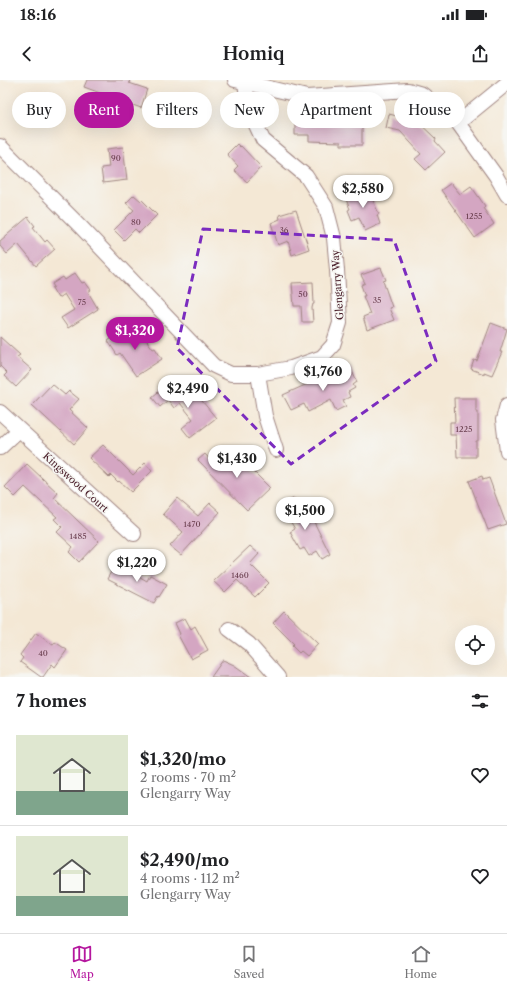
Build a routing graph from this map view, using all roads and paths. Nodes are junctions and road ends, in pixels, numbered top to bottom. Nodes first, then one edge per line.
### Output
1 (240, 82) edge
2 (507, 83) edge
3 (415, 92) edge
4 (465, 117) edge
5 (462, 128) edge
6 (0, 146) edge
7 (507, 195) edge
8 (258, 374) junction
9 (507, 405) edge
10 (0, 412) edge
11 (19, 430) junction
12 (0, 448) edge
13 (276, 450) dead end
14 (507, 451) edge
15 (134, 534) dead end
16 (230, 628) dead end
17 (278, 677) edge

1 - 3 street
1 - 8 street, Glengarry Way
2 - 4 street
5 - 7 street
6 - 8 street, Glengarry Way
8 - 13 street
9 - 14 street
10 - 11 street, Kingswood Court
11 - 12 street
11 - 15 street, Kingswood Court
16 - 17 street

